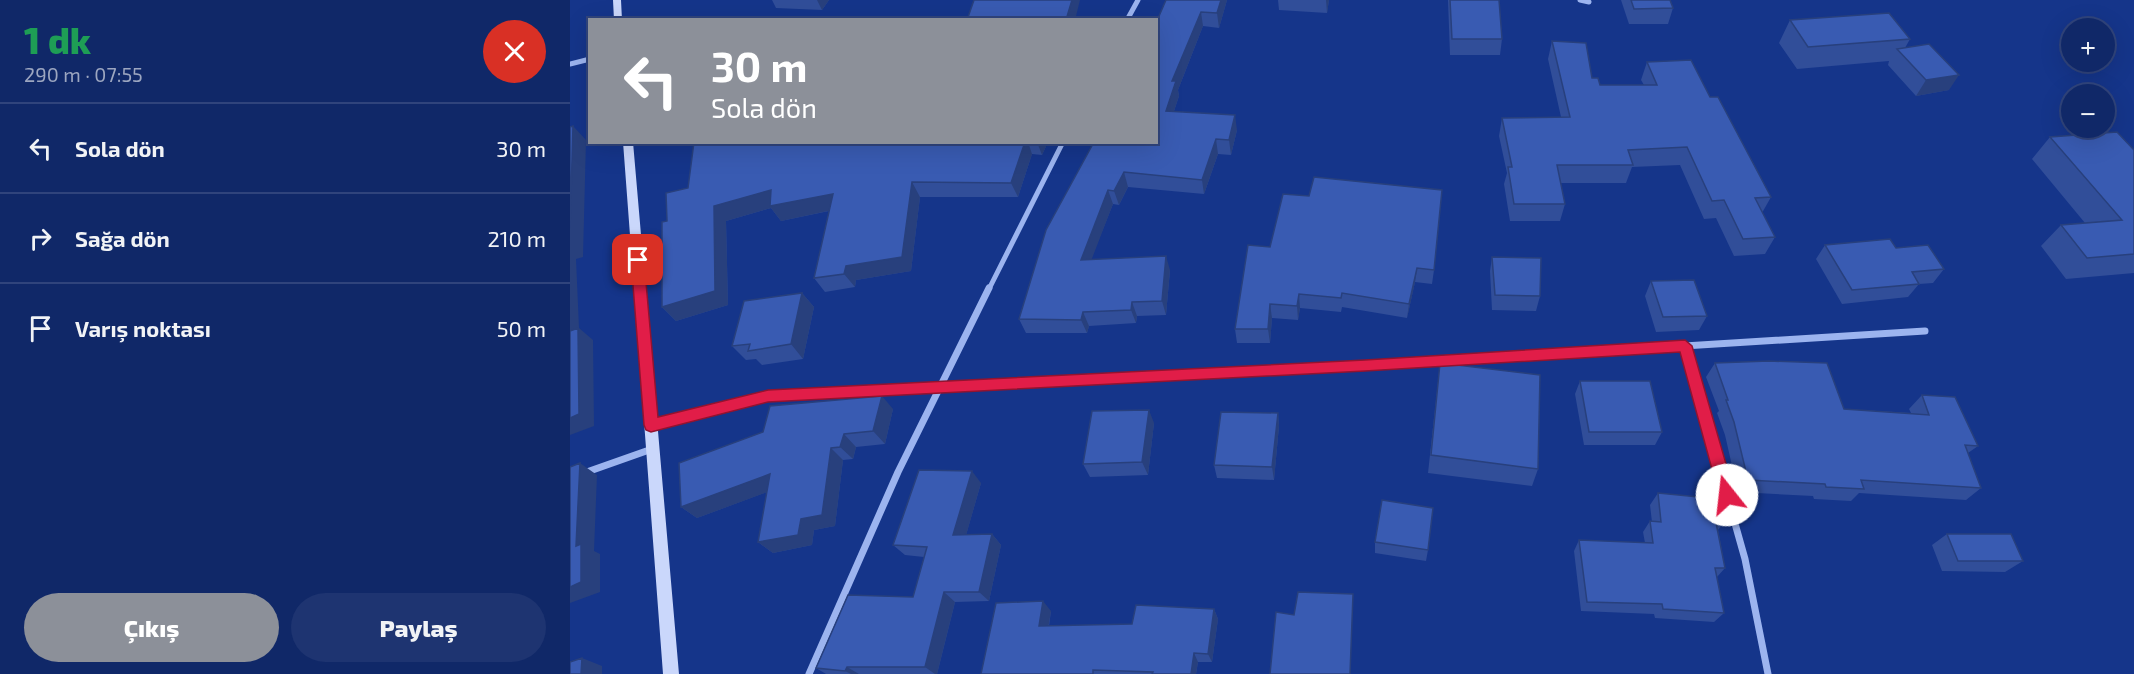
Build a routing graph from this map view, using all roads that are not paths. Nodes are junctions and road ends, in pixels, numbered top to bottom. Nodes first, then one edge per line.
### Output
1 (617, 0) edge
2 (1138, 0) edge
3 (1580, 0) edge
4 (1589, 2) dead end
5 (618, 18) edge
6 (1128, 18) edge
7 (588, 60) edge
8 (570, 64) edge
9 (628, 144) edge
10 (1062, 144) edge
11 (1926, 332) dead end
12 (1685, 346) junction
13 (940, 387) junction
14 (651, 425) junction
15 (653, 448) junction
16 (570, 478) edge
17 (671, 674) edge
18 (809, 674) edge
19 (1768, 674) edge

1 - 5 street
2 - 6 street
3 - 4 street
7 - 8 street
9 - 14 street
10 - 13 street
11 - 12 street
12 - 13 street
12 - 19 street
13 - 14 street
13 - 18 street
14 - 15 street
15 - 16 street
15 - 17 street

